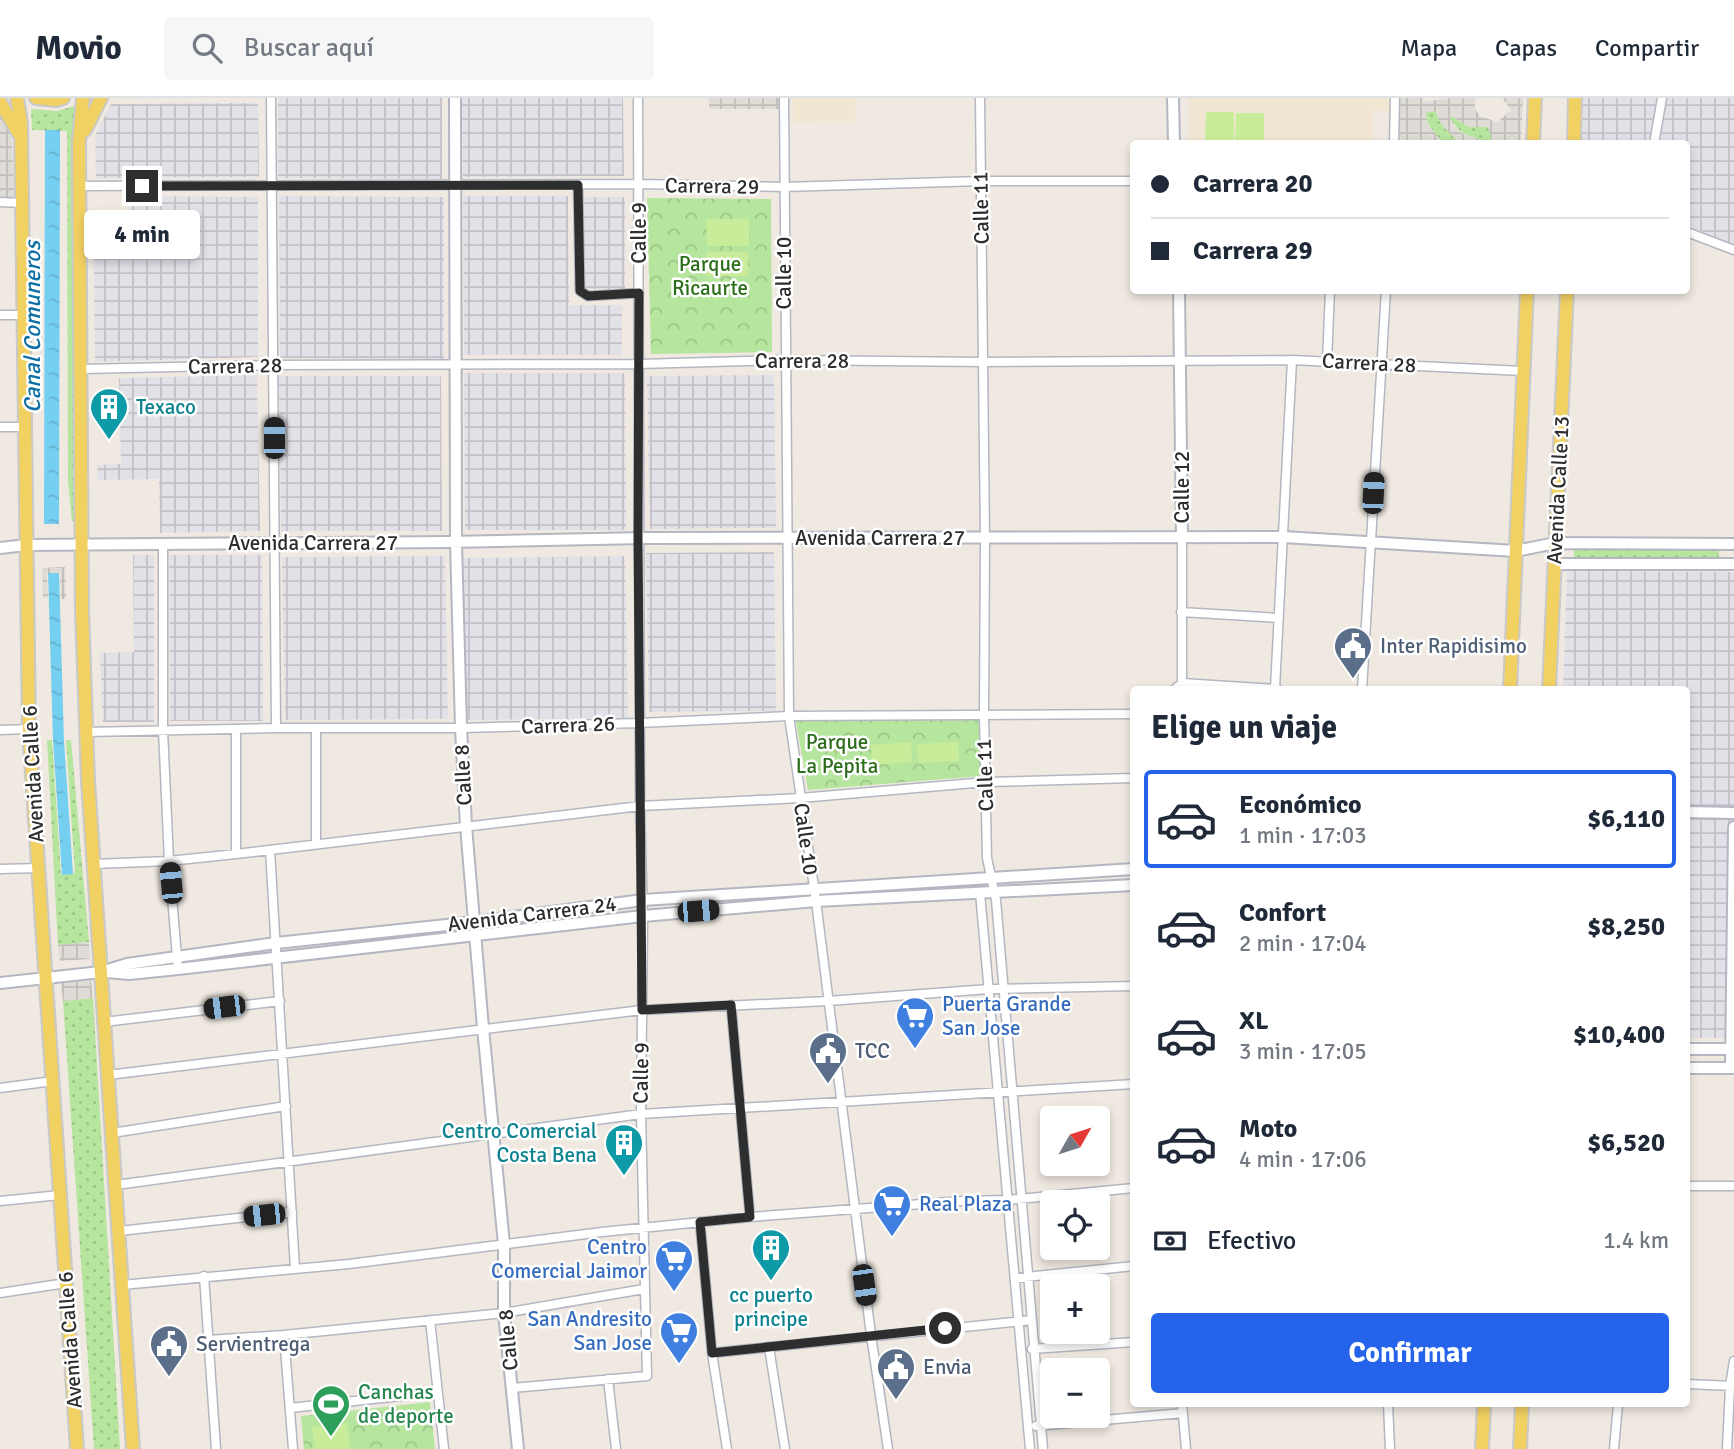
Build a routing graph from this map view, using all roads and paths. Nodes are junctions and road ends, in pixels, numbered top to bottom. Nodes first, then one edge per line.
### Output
1 (17, 98) edge
2 (36, 98) edge
3 (63, 98) edge
4 (83, 98) edge
5 (101, 98) edge
6 (271, 98) edge
7 (455, 98) edge
8 (638, 98) edge
9 (784, 98) edge
10 (980, 98) edge
11 (1173, 98) edge
12 (1395, 98) edge
13 (1535, 98) edge
14 (1575, 98) edge
15 (1662, 98) edge
16 (0, 102) edge
17 (21, 137) junction
18 (1174, 140) edge
19 (1394, 140) edge
20 (1533, 140) edge
21 (1574, 140) edge
22 (1655, 140) edge
23 (79, 143) junction
24 (981, 181) junction
25 (1130, 181) edge
26 (639, 184) junction
27 (455, 185) junction
28 (578, 185) junction
29 (80, 186) junction
30 (272, 187) junction
31 (784, 187) junction
32 (0, 202) edge
33 (21, 202) junction
34 (1690, 233) edge
35 (1734, 250) edge
36 (639, 293) junction
37 (1180, 294) edge
38 (1330, 294) edge
39 (1386, 294) edge
40 (1527, 294) edge
41 (1567, 294) edge
42 (0, 315) edge
43 (23, 315) junction
44 (785, 360) junction
45 (1181, 360) junction
46 (1292, 360) junction
47 (984, 362) junction
48 (1327, 362) junction
49 (1381, 363) junction
50 (456, 364) junction
51 (639, 364) junction
52 (273, 365) junction
53 (81, 369) junction
54 (1523, 371) junction
55 (0, 427) edge
56 (24, 427) junction
57 (1182, 537) junction
58 (1283, 537) junction
59 (638, 538) junction
60 (985, 538) junction
61 (786, 539) junction
62 (0, 540) edge
63 (456, 542) junction
64 (1370, 542) junction
65 (274, 543) junction
66 (1555, 543) junction
67 (82, 544) junction
68 (163, 544) junction
69 (1734, 544) edge
70 (26, 545) junction
71 (0, 548) edge
72 (1516, 551) junction
73 (1554, 564) junction
74 (1734, 565) edge
75 (1181, 612) junction
76 (1279, 618) junction
77 (1182, 683) junction
78 (1179, 686) edge
79 (1229, 686) edge
80 (1276, 686) edge
81 (1362, 686) edge
82 (1510, 686) edge
83 (1549, 686) edge
84 (1130, 714) edge
85 (789, 716) junction
86 (984, 716) junction
87 (639, 723) junction
88 (276, 728) junction
89 (461, 728) junction
90 (29, 729) junction
91 (236, 729) junction
92 (316, 729) junction
93 (0, 730) edge
94 (163, 730) junction
95 (86, 732) junction
96 (1130, 778) edge
97 (986, 782) junction
98 (800, 798) junction
99 (640, 806) junction
100 (1690, 813) edge
101 (1734, 813) edge
102 (466, 826) junction
103 (1734, 827) edge
104 (316, 844) junction
105 (270, 850) junction
106 (236, 854) junction
107 (169, 861) junction
108 (94, 864) junction
109 (38, 868) junction
110 (0, 869) edge
111 (1130, 869) edge
112 (991, 877) junction
113 (1130, 885) edge
114 (813, 888) junction
115 (995, 892) junction
116 (980, 893) junction
117 (643, 900) junction
118 (816, 901) junction
119 (643, 916) junction
120 (475, 922) junction
121 (477, 934) junction
122 (276, 943) junction
123 (177, 956) junction
124 (277, 958) junction
125 (178, 970) junction
126 (101, 972) junction
127 (46, 978) junction
128 (0, 984) edge
129 (1130, 986) edge
130 (989, 989) junction
131 (1004, 990) junction
132 (280, 1001) junction
133 (828, 1001) junction
134 (731, 1005) junction
135 (642, 1010) junction
136 (104, 1022) junction
137 (483, 1028) junction
138 (1690, 1049) edge
139 (1733, 1049) edge
140 (283, 1053) junction
141 (1690, 1068) edge
142 (1733, 1068) edge
143 (108, 1075) junction
144 (53, 1081) junction
145 (1130, 1084) edge
146 (0, 1088) edge
147 (1012, 1091) junction
148 (998, 1092) junction
149 (841, 1101) junction
150 (286, 1106) junction
151 (738, 1107) junction
152 (641, 1114) junction
153 (112, 1133) junction
154 (493, 1133) junction
155 (289, 1163) junction
156 (116, 1185) junction
157 (1690, 1186) edge
158 (1734, 1186) edge
159 (1130, 1188) edge
160 (60, 1195) junction
161 (1020, 1199) junction
162 (1007, 1200) junction
163 (0, 1201) edge
164 (855, 1209) junction
165 (292, 1212) junction
166 (750, 1217) junction
167 (700, 1222) junction
168 (644, 1227) junction
169 (119, 1231) junction
170 (504, 1244) junction
171 (1130, 1266) edge
172 (295, 1269) junction
173 (204, 1276) junction
174 (1028, 1277) junction
175 (1015, 1278) junction
176 (66, 1283) junction
177 (122, 1285) junction
178 (643, 1289) junction
179 (0, 1293) edge
180 (504, 1313) junction
181 (430, 1320) junction
182 (1018, 1320) junction
183 (1032, 1321) junction
184 (284, 1335) junction
185 (871, 1335) junction
186 (208, 1340) junction
187 (1130, 1342) edge
188 (769, 1347) junction
189 (1035, 1349) junction
190 (1021, 1350) junction
191 (712, 1353) junction
192 (1734, 1361) edge
193 (608, 1380) junction
194 (1690, 1384) edge
195 (1732, 1386) edge
196 (512, 1388) junction
197 (437, 1392) junction
198 (1388, 1407) edge
199 (1483, 1407) edge
200 (1522, 1407) edge
201 (1618, 1407) edge
202 (290, 1408) junction
203 (1182, 1408) edge
204 (1040, 1413) edge
205 (1110, 1417) edge
206 (1040, 1426) edge
207 (1028, 1427) junction
208 (1041, 1428) edge
209 (77, 1449) edge
210 (133, 1449) edge
211 (216, 1449) edge
212 (293, 1449) edge
213 (444, 1449) edge
214 (518, 1449) edge
215 (616, 1449) edge
216 (727, 1449) edge
217 (785, 1449) edge
218 (888, 1449) edge
219 (1030, 1449) edge
220 (1043, 1449) edge
221 (1186, 1449) edge
222 (1390, 1449) edge
223 (1482, 1449) edge
224 (1520, 1449) edge
225 (1615, 1449) edge
226 (1727, 1449) edge

1 - 17 main road, Avenida Calle 6
2 - 3 main road
4 - 23 main road
5 - 23 main road
6 - 30 street
7 - 27 main road, Calle 8
8 - 26 street, Calle 9
9 - 31 street, Calle 10
10 - 24 street, Calle 11
11 - 18 main road
12 - 19 street
13 - 20 main road
14 - 21 main road
15 - 22 street
16 - 17 main road
17 - 33 main road, Avenida Calle 6
23 - 29 main road
24 - 25 street, Carrera 29
24 - 31 street, Carrera 29
24 - 47 street, Calle 11
26 - 28 street, Carrera 29
26 - 31 street, Carrera 29
26 - 36 street, Calle 9
27 - 28 street, Carrera 29
27 - 30 street, Carrera 29
27 - 50 main road, Calle 8
28 - 36 street
29 - 30 street, Carrera 29
29 - 53 main road
30 - 52 street
31 - 44 street, Calle 10
32 - 33 street
33 - 43 main road, Avenida Calle 6
34 - 35 street
36 - 51 street, Calle 9
37 - 45 main road, Calle 12
38 - 48 street
39 - 49 street
40 - 54 main road, Avenida Calle 13
41 - 66 main road, Avenida Calle 13
42 - 43 street
43 - 56 main road, Avenida Calle 6
44 - 47 street, Carrera 28
44 - 51 street, Carrera 28
44 - 61 street, Calle 10
45 - 46 street, Carrera 28
45 - 47 street, Carrera 28
45 - 57 main road, Calle 12
46 - 48 street, Carrera 28
46 - 58 street
47 - 60 street, Calle 11
48 - 49 street, Carrera 28
49 - 54 street, Carrera 28
49 - 64 street
50 - 51 street, Carrera 28
50 - 52 street, Carrera 28
50 - 63 main road, Calle 8
51 - 59 street, Calle 9
52 - 53 street, Carrera 28
52 - 65 street
53 - 67 main road
54 - 72 main road, Avenida Calle 13
55 - 56 street
56 - 70 main road, Avenida Calle 6
57 - 58 main road, Avenida Carrera 27
57 - 60 main road, Avenida Carrera 27
57 - 75 street, Calle 12
58 - 64 main road, Avenida Carrera 27
58 - 76 street
59 - 61 main road, Avenida Carrera 27
59 - 63 main road, Avenida Carrera 27
59 - 87 street, Calle 9
60 - 61 main road, Avenida Carrera 27
60 - 86 street, Calle 11
61 - 85 street, Calle 10
62 - 70 main road, Avenida Carrera 27
63 - 65 main road, Avenida Carrera 27
63 - 89 main road, Calle 8
64 - 72 main road, Avenida Carrera 27
64 - 81 street
65 - 68 main road, Avenida Carrera 27
65 - 88 street
66 - 69 main road, Avenida Carrera 27
66 - 72 main road, Avenida Carrera 27
66 - 73 main road, Avenida Calle 13
67 - 68 main road, Avenida Carrera 27
67 - 70 main road, Avenida Carrera 27
67 - 95 main road
68 - 94 street
70 - 71 main road, Avenida Carrera 27
70 - 90 main road, Avenida Calle 6
72 - 82 main road, Avenida Calle 13
73 - 74 main road
73 - 83 main road, Avenida Calle 13
75 - 76 street
75 - 77 street, Calle 12
76 - 80 street
77 - 78 street
77 - 79 street
84 - 86 street, Carrera 26
85 - 86 street, Carrera 26
85 - 87 street, Carrera 26
85 - 98 street, Calle 10
86 - 97 street, Calle 11
87 - 89 street, Carrera 26
87 - 99 street, Calle 9
88 - 91 street, Carrera 26
88 - 92 street, Carrera 26
89 - 92 street, Carrera 26
89 - 102 main road, Calle 8
90 - 93 street
90 - 109 main road, Avenida Calle 6
91 - 94 street, Carrera 26
91 - 106 street
92 - 104 street
94 - 95 street, Carrera 26
94 - 107 street
95 - 108 main road
96 - 97 street
97 - 98 street
97 - 112 street, Calle 11
98 - 99 street
98 - 114 street, Calle 10
99 - 102 street
99 - 117 street, Calle 9
100 - 101 main road
102 - 104 street
102 - 120 main road, Calle 8
103 - 139 main road
104 - 105 street
105 - 106 street
105 - 122 street
106 - 107 street
107 - 108 street
107 - 123 street
108 - 126 main road
109 - 110 street
109 - 127 main road, Avenida Calle 6
111 - 112 main road, Avenida Carrera 24
112 - 114 main road, Avenida Carrera 24
112 - 115 street, Calle 11
113 - 115 main road, Avenida Carrera 24
114 - 117 main road, Avenida Carrera 24
114 - 118 street, Calle 10
115 - 116 main road, Avenida Carrera 24
115 - 131 street, Calle 11
116 - 118 main road, Avenida Carrera 24
116 - 130 street
117 - 119 street, Calle 9
117 - 120 main road, Avenida Carrera 24
118 - 119 main road, Avenida Carrera 24
118 - 133 street, Calle 10
119 - 121 main road, Avenida Carrera 24
119 - 135 street, Calle 9
120 - 121 main road, Calle 8
120 - 122 main road, Avenida Carrera 24
121 - 124 main road, Avenida Carrera 24
121 - 137 main road, Calle 8
122 - 123 main road, Avenida Carrera 24
122 - 124 street
123 - 125 street
123 - 126 main road, Avenida Carrera 24
124 - 125 main road, Avenida Carrera 24
124 - 132 street
125 - 126 main road, Avenida Carrera 24
126 - 127 main road, Avenida Carrera 24
126 - 136 main road
127 - 128 main road, Avenida Carrera 24
127 - 144 main road, Avenida Calle 6
129 - 131 street
130 - 131 street
130 - 133 street
130 - 148 street
131 - 147 street, Calle 11
132 - 136 street
132 - 140 street
133 - 134 street
133 - 149 street, Calle 10
134 - 135 street
134 - 151 street
135 - 137 street
135 - 152 street, Calle 9
136 - 143 main road
137 - 140 street
137 - 154 main road, Calle 8
138 - 139 main road
139 - 142 main road
140 - 143 street
140 - 150 street
141 - 142 main road
143 - 153 main road
144 - 146 street
144 - 160 main road, Avenida Calle 6
145 - 147 street
147 - 148 street
147 - 161 street, Calle 11
148 - 149 street
148 - 162 street
149 - 151 street
149 - 164 street, Calle 10
150 - 153 street
150 - 155 street
151 - 152 street
151 - 166 street
152 - 154 street
152 - 168 street, Calle 9
153 - 156 main road
154 - 155 street
154 - 170 main road, Calle 8
155 - 156 street
155 - 165 street
156 - 169 main road
157 - 158 street
159 - 161 street
160 - 163 street
160 - 176 main road, Avenida Calle 6
161 - 162 street
161 - 174 street, Calle 11
162 - 164 street
162 - 175 street
164 - 166 street
164 - 185 street, Calle 10
165 - 169 street
165 - 172 street
166 - 167 street
167 - 168 street
167 - 191 street
168 - 170 street
168 - 178 street, Calle 9
169 - 177 main road
170 - 172 street
170 - 180 main road, Calle 8
171 - 174 street
172 - 173 street
173 - 177 street
173 - 186 street
174 - 175 street
174 - 183 street, Calle 11
175 - 182 street
176 - 179 street
176 - 209 main road, Avenida Calle 6
177 - 210 main road
178 - 180 street
178 - 193 street, Calle 9
180 - 181 street
180 - 196 main road, Calle 8
181 - 184 street
181 - 197 street
182 - 183 street
182 - 185 street
182 - 190 street
183 - 189 street, Calle 11
184 - 186 street
184 - 202 street
185 - 188 street
185 - 218 street, Calle 10
186 - 211 street
187 - 189 street
188 - 191 street
188 - 217 street
189 - 190 street
189 - 204 street, Calle 11
190 - 207 street
191 - 216 street
192 - 195 street
193 - 196 street
193 - 215 street
194 - 195 street
195 - 226 street
196 - 214 main road, Calle 8
197 - 202 street
197 - 213 street
198 - 222 street
199 - 223 main road
200 - 224 main road
201 - 225 street
202 - 212 street
203 - 205 street
203 - 221 street
206 - 207 street
207 - 219 street
208 - 220 street, Calle 11

